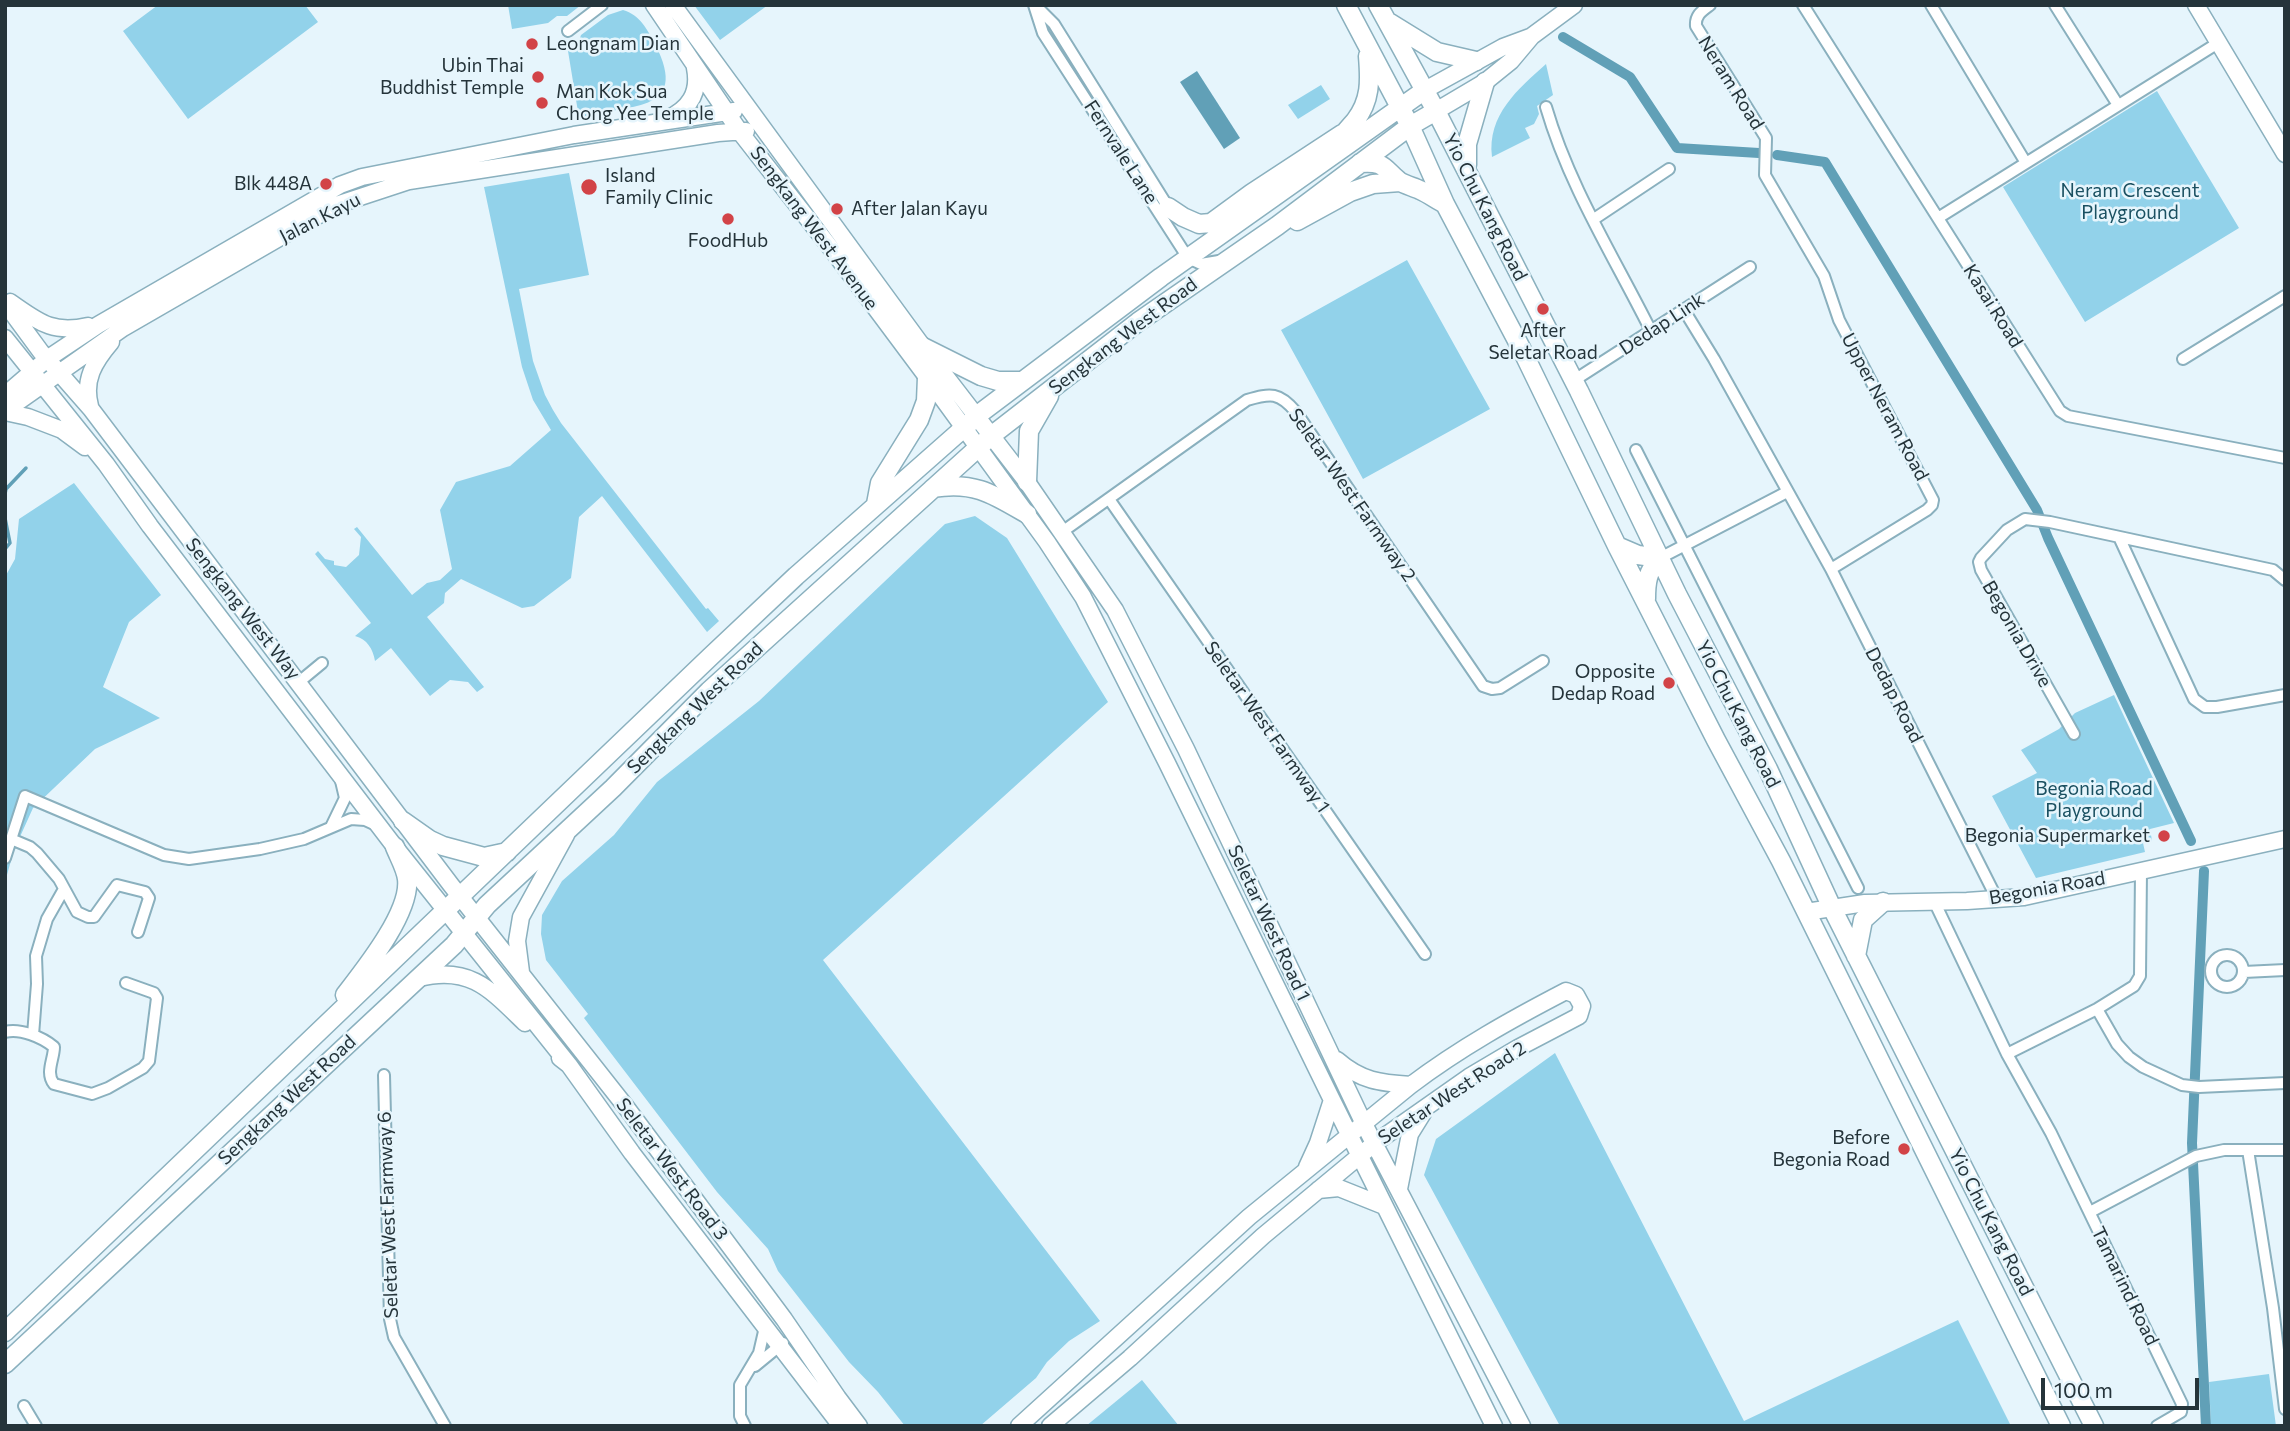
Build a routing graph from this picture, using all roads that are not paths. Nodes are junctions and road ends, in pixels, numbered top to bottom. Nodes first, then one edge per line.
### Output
1 (602, 5) edge
2 (654, 5) edge
3 (673, 5) edge
4 (1034, 5) edge
5 (1346, 5) edge
6 (1574, 5) edge
7 (1710, 5) edge
8 (1804, 5) edge
9 (1931, 5) edge
10 (2055, 5) edge
11 (2196, 5) edge
12 (1383, 13) edge
13 (568, 31) dead end
14 (1532, 36) junction
15 (2218, 43) junction
16 (1367, 48) junction
17 (1476, 61) junction
18 (694, 63) junction
19 (1485, 82) junction
20 (1425, 90) junction
21 (2118, 105) junction
22 (746, 107) junction
23 (1398, 107) junction
24 (1546, 107) dead end
25 (1436, 111) junction
26 (727, 113) junction
27 (660, 122) junction
28 (1410, 126) junction
29 (762, 128) junction
30 (740, 132) junction
31 (1342, 134) junction
32 (2285, 154) edge
33 (1132, 159) junction
34 (1329, 159) junction
35 (1360, 163) junction
36 (2026, 163) junction
37 (1669, 169) dead end
38 (1467, 172) junction
39 (1400, 182) junction
40 (1445, 204) junction
41 (1168, 206) junction
42 (1938, 218) junction
43 (1594, 219) junction
44 (1277, 226) junction
45 (1216, 238) junction
46 (248, 247) junction
47 (1231, 257) junction
48 (1188, 258) junction
49 (1750, 267) dead end
50 (1824, 276) joint
51 (2285, 296) edge
52 (5, 301) edge
53 (1684, 310) junction
54 (98, 324) junction
55 (123, 328) junction
56 (1651, 331) junction
57 (6, 343) edge
58 (923, 347) junction
59 (47, 359) junction
60 (2183, 359) dead end
61 (60, 372) junction
62 (927, 377) junction
63 (38, 378) junction
64 (1021, 381) junction
65 (1573, 381) junction
66 (1055, 387) junction
67 (5, 395) edge
68 (91, 409) junction
69 (5, 412) edge
70 (970, 422) junction
71 (985, 442) junction
72 (1636, 450) dead end
73 (2285, 458) edge
74 (106, 464) junction
75 (1027, 482) junction
76 (933, 488) junction
77 (1787, 492) junction
78 (1109, 499) junction
79 (876, 504) junction
80 (1034, 508) junction
81 (1068, 527) junction
82 (2119, 537) junction
83 (1684, 544) junction
84 (1617, 546) junction
85 (1660, 558) junction
86 (1831, 569) junction
87 (2285, 580) edge
88 (1646, 599) junction
89 (1544, 661) dead end
90 (322, 663) dead end
91 (299, 682) junction
92 (2285, 695) edge
93 (2074, 734) dead end
94 (338, 771) junction
95 (403, 821) junction
96 (331, 827) junction
97 (381, 828) junction
98 (567, 832) junction
99 (11, 839) junction
100 (2285, 839) edge
101 (395, 848) junction
102 (507, 852) junction
103 (5, 858) edge
104 (2141, 870) junction
105 (1858, 888) dead end
106 (64, 889) junction
107 (461, 897) junction
108 (1997, 900) junction
109 (1934, 901) junction
110 (1882, 902) junction
111 (1832, 908) junction
112 (447, 911) junction
113 (1806, 912) junction
114 (477, 917) junction
115 (138, 932) dead end
116 (464, 932) junction
117 (1425, 954) dead end
118 (1856, 956) junction
119 (2285, 970) edge
120 (521, 972) junction
121 (2244, 972) dead end
122 (419, 978) junction
123 (126, 984) dead end
124 (2097, 1009) junction
125 (5, 1032) edge
126 (33, 1035) junction
127 (313, 1037) junction
128 (2007, 1054) junction
129 (1332, 1056) junction
130 (569, 1065) junction
131 (384, 1075) dead end
132 (2285, 1083) edge
133 (1412, 1085) junction
134 (1332, 1100) junction
135 (1429, 1105) junction
136 (1364, 1124) junction
137 (1350, 1136) junction
138 (1375, 1143) junction
139 (2248, 1150) junction
140 (2285, 1150) edge
141 (1360, 1156) junction
142 (1304, 1172) junction
143 (1399, 1189) junction
144 (1318, 1191) junction
145 (1384, 1206) junction
146 (2090, 1212) junction
147 (2279, 1307) edge
148 (784, 1319) junction
149 (765, 1327) junction
150 (5, 1332) edge
151 (780, 1346) junction
152 (5, 1364) edge
153 (750, 1370) junction
154 (24, 1406) dead end
155 (2285, 1409) edge
156 (2181, 1412) junction
157 (2186, 1425) edge
158 (36, 1426) edge
159 (446, 1426) edge
160 (745, 1426) edge
161 (842, 1426) edge
162 (859, 1426) edge
163 (1019, 1426) edge
164 (1050, 1426) edge
165 (1494, 1426) edge
166 (1522, 1426) edge
167 (2061, 1426) edge
168 (2094, 1426) edge
169 (2157, 1426) edge

1 - 13 street
2 - 18 main road, Sengkang West Avenue
3 - 22 main road, Sengkang West Avenue
4 - 33 street, Fernvale Lane
5 - 16 main road, Yio Chu Kang Road
6 - 14 main road
7 - 50 street, Neram Road
8 - 42 street, Kasai Road
9 - 36 street
10 - 21 street
11 - 15 main road
12 - 17 main road
12 - 20 main road, Yio Chu Kang Road
14 - 17 main road
14 - 19 main road
15 - 21 street
15 - 32 main road
16 - 23 main road, Yio Chu Kang Road
16 - 31 main road
17 - 20 main road
18 - 26 main road, Sengkang West Avenue
18 - 27 main road
19 - 25 main road
19 - 38 main road
20 - 23 main road, Sengkang West Road
20 - 25 main road, Yio Chu Kang Road
21 - 36 street
22 - 26 main road, Jalan Kayu
22 - 29 main road, Sengkang West Avenue
23 - 28 main road, Yio Chu Kang Road
23 - 34 main road, Sengkang West Road
24 - 43 street
25 - 28 main road, Sengkang West Road
25 - 38 main road, Yio Chu Kang Road
26 - 27 main road, Jalan Kayu
26 - 30 main road, Sengkang West Avenue
27 - 46 main road, Jalan Kayu
28 - 35 main road, Sengkang West Road
28 - 40 main road, Yio Chu Kang Road
29 - 30 main road, Jalan Kayu
29 - 58 main road, Sengkang West Avenue
30 - 46 main road, Jalan Kayu
30 - 62 main road, Sengkang West Avenue
31 - 34 main road
31 - 41 main road
33 - 41 street, Fernvale Lane
33 - 48 street, Fernvale Lane
34 - 45 main road, Sengkang West Road
35 - 39 main road
35 - 44 main road, Sengkang West Road
36 - 42 street
37 - 43 street
38 - 65 main road, Yio Chu Kang Road
39 - 40 main road
39 - 44 main road
40 - 84 main road, Yio Chu Kang Road
41 - 45 main road
42 - 73 street, Kasai Road
43 - 56 street
44 - 47 main road, Sengkang West Road
45 - 48 main road, Sengkang West Road
46 - 54 main road, Jalan Kayu
46 - 55 main road, Jalan Kayu
47 - 48 street
47 - 66 main road, Sengkang West Road
48 - 64 main road, Sengkang West Road
49 - 53 street, Dedap Link
50 - 86 street, Upper Neram Road
51 - 60 street
52 - 54 main road
52 - 59 main road, Sengkang West Way
53 - 56 street, Dedap Link
53 - 77 street, Dedap Road
54 - 59 main road, Jalan Kayu
55 - 61 main road, Jalan Kayu
55 - 68 main road
56 - 65 street, Dedap Link
57 - 63 main road, Sengkang West Way
58 - 64 main road
58 - 70 main road, Sengkang West Avenue
59 - 61 main road, Sengkang West Way
59 - 63 main road, Jalan Kayu
61 - 63 main road, Jalan Kayu
61 - 68 main road, Sengkang West Way
62 - 70 main road, Sengkang West Avenue
62 - 79 main road
63 - 67 main road, Jalan Kayu
63 - 69 main road, Jalan Kayu
63 - 74 main road, Sengkang West Way
64 - 70 main road, Sengkang West Road
65 - 85 main road, Yio Chu Kang Road
66 - 71 main road, Sengkang West Road
66 - 75 main road
68 - 91 main road, Sengkang West Way
69 - 74 main road
70 - 71 main road, Sengkang West Avenue
70 - 79 main road, Sengkang West Road
71 - 75 main road, Seletar West Road 1
71 - 76 main road, Sengkang West Road
71 - 80 main road, Seletar West Road 1
72 - 83 street, Yio Chu Kang Road
74 - 94 main road, Sengkang West Way
75 - 80 main road, Seletar West Road 1
76 - 80 main road
76 - 98 main road, Sengkang West Road
77 - 83 street
77 - 86 street, Dedap Road
78 - 81 street, Seletar West Farmway 2
78 - 89 street, Seletar West Farmway 2
78 - 117 street, Seletar West Farmway 1
79 - 102 main road, Sengkang West Road
80 - 81 main road, Seletar West Road 1
80 - 134 main road, Seletar West Road 1
81 - 129 main road, Seletar West Road 1
82 - 87 street, Begonia Drive
82 - 92 street
82 - 93 street, Begonia Drive
83 - 85 street
83 - 105 street, Yio Chu Kang Road
84 - 85 main road
84 - 88 main road, Yio Chu Kang Road
85 - 88 main road
85 - 111 main road, Yio Chu Kang Road
86 - 108 street, Dedap Road
88 - 113 main road, Yio Chu Kang Road
90 - 91 street
91 - 95 main road, Sengkang West Way
94 - 96 street
94 - 97 main road, Sengkang West Way
95 - 102 main road
95 - 107 main road, Sengkang West Way
96 - 97 street
96 - 99 street
97 - 101 main road, Sengkang West Way
98 - 114 main road, Sengkang West Road
98 - 120 main road
99 - 103 street
99 - 106 street
100 - 104 main road, Begonia Road
101 - 112 main road, Sengkang West Way
101 - 127 main road
102 - 107 main road, Sengkang West Road
104 - 108 main road, Begonia Road
104 - 124 street
106 - 115 street
106 - 126 street
107 - 112 main road, Sengkang West Road
107 - 114 main road, Sengkang West Way
108 - 109 main road, Begonia Road
109 - 110 main road, Begonia Road
109 - 128 street, Tamarind Road
110 - 111 main road, Begonia Road
110 - 118 main road
111 - 113 main road, Begonia Road
111 - 118 main road, Yio Chu Kang Road
112 - 116 main road, Sengkang West Way
112 - 127 main road, Sengkang West Road
113 - 167 main road, Yio Chu Kang Road
114 - 116 main road, Sengkang West Road
114 - 120 main road, Seletar West Road 3
116 - 122 main road, Sengkang West Road
116 - 130 main road, Seletar West Road 3
118 - 168 main road, Yio Chu Kang Road
119 - 121 street
120 - 148 main road, Seletar West Road 3
122 - 130 main road, Seletar West Road 3
122 - 152 main road, Sengkang West Road
123 - 126 street
124 - 128 street
124 - 132 street
125 - 126 street
127 - 150 main road, Sengkang West Road
128 - 146 street, Tamarind Road
129 - 133 main road
129 - 136 main road, Seletar West Road 1
130 - 149 main road, Seletar West Road 3
131 - 159 street, Seletar West Farmway 6
133 - 135 main road, Seletar West Road 2
133 - 136 main road, Seletar West Road 2
134 - 137 main road, Seletar West Road 1
134 - 142 main road
135 - 138 main road, Seletar West Road 2
135 - 143 main road
136 - 137 main road, Seletar West Road 2
136 - 138 main road, Seletar West Road 1
137 - 141 main road, Seletar West Road 1
137 - 142 main road, Seletar West Road 2
138 - 141 main road, Seletar West Road 2
138 - 143 main road, Seletar West Road 1
139 - 140 street, Tamarind Road
139 - 146 street, Tamarind Road
139 - 147 street
141 - 144 main road, Seletar West Road 2
141 - 145 main road, Seletar West Road 1
142 - 163 main road, Seletar West Road 2
143 - 166 main road, Seletar West Road 1
144 - 145 main road
144 - 164 main road, Seletar West Road 2
145 - 165 main road, Seletar West Road 1
146 - 156 street, Tamarind Road
147 - 155 street
148 - 151 street
148 - 162 main road, Seletar West Road 3
149 - 151 main road, Seletar West Road 3
149 - 153 street
151 - 153 street
151 - 161 main road, Seletar West Road 3
153 - 160 street
154 - 158 street
156 - 157 street, Tamarind Road
156 - 169 street

